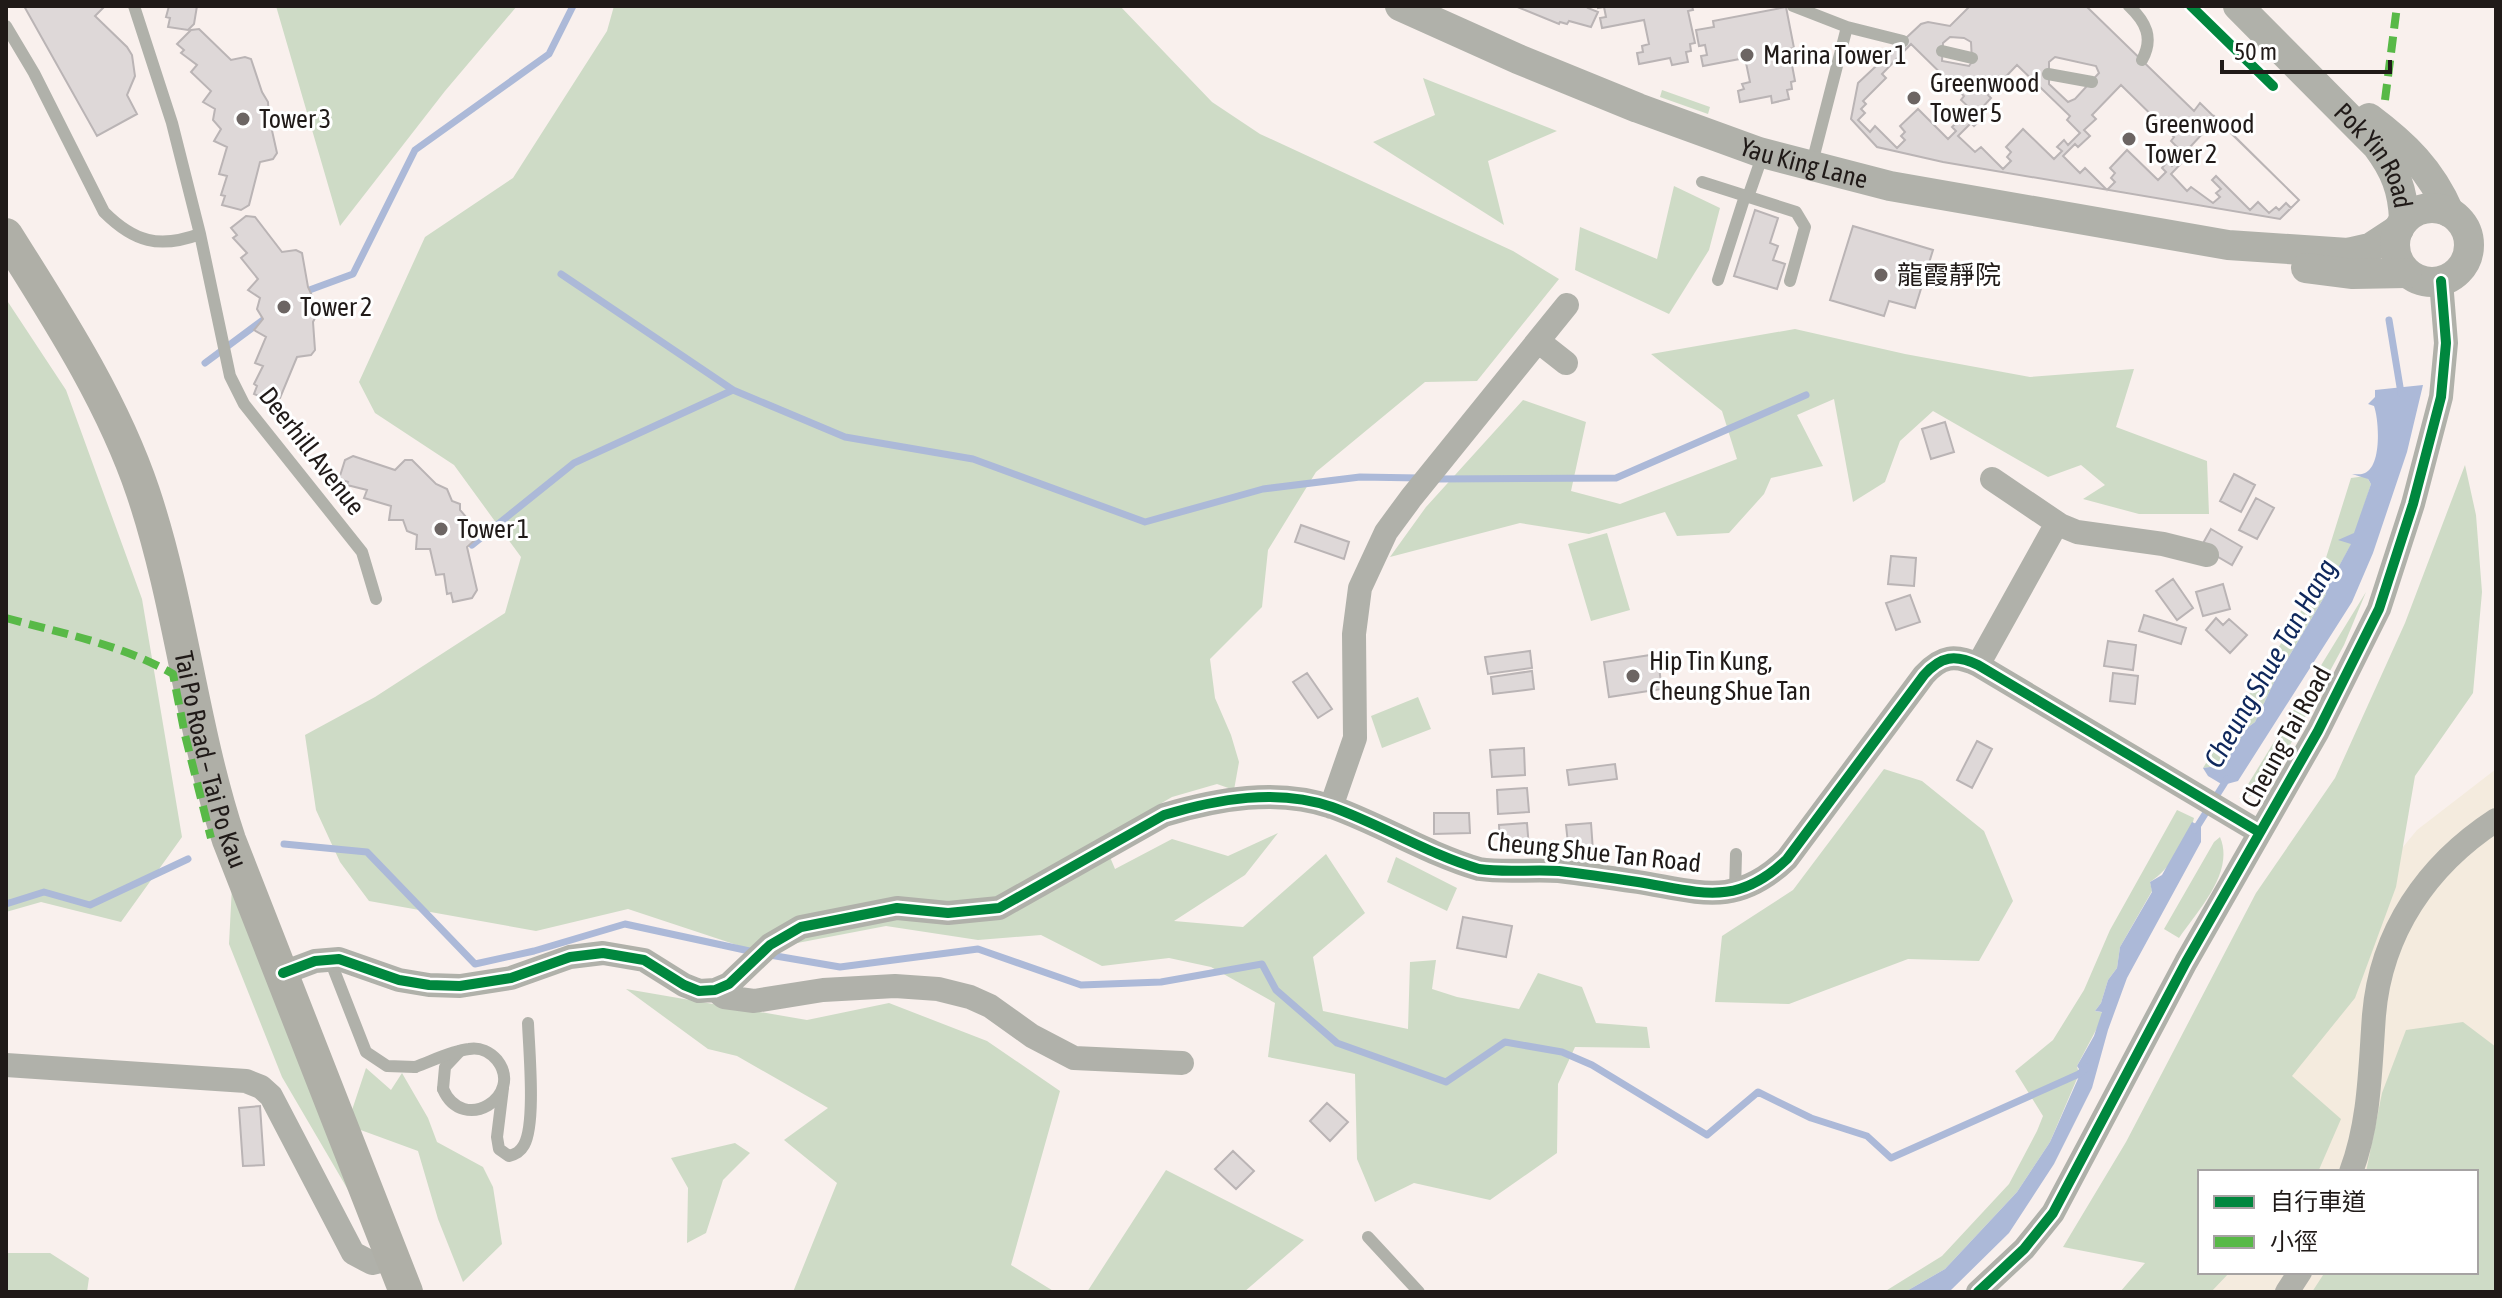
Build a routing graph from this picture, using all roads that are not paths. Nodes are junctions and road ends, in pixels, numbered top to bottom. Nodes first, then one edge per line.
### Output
1 (134, 6) edge
2 (1400, 6) edge
3 (1793, 6) edge
4 (2129, 6) edge
5 (2238, 6) edge
6 (6, 26) edge
7 (1847, 27) junction
8 (1903, 41) dead end
9 (1942, 51) dead end
10 (1972, 58) dead end
11 (2142, 60) dead end
12 (2295, 62) junction
13 (2048, 74) dead end
14 (2092, 82) dead end
15 (1764, 153) junction
16 (1811, 167) junction
17 (1702, 182) dead end
18 (1747, 196) junction
19 (2449, 212) junction
20 (2402, 224) junction
21 (200, 234) junction
22 (6, 235) edge
23 (2228, 245) junction
24 (2407, 273) junction
25 (1718, 280) dead end
26 (1790, 281) dead end
27 (2441, 281) junction
28 (1567, 305) dead end
29 (1538, 341) junction
30 (1566, 363) dead end
31 (1992, 479) dead end
32 (2057, 523) junction
33 (2207, 555) dead end
34 (376, 599) dead end
35 (1978, 665) junction
36 (1331, 807) junction
37 (2496, 820) edge
38 (2259, 832) junction
39 (1736, 854) dead end
40 (1735, 891) junction
41 (330, 960) junction
42 (283, 973) junction
43 (726, 984) junction
44 (528, 1023) dead end
45 (1182, 1063) dead end
46 (6, 1065) edge
47 (2352, 1170) edge
48 (1368, 1237) dead end
49 (393, 1258) junction
50 (2299, 1274) edge
51 (406, 1292) edge
52 (1419, 1292) edge
53 (1978, 1292) edge
54 (2287, 1292) edge

1 - 21 lane, Deerhill Avenue
2 - 15 street, Yau King Lane
3 - 7 lane
4 - 11 lane
5 - 12 street, Pok Yin Road
6 - 21 lane
7 - 8 lane
7 - 16 lane
9 - 10 lane
12 - 19 street, Pok Yin Road
12 - 20 street, Pok Yin Road
13 - 14 lane
15 - 16 street, Yau King Lane
15 - 18 lane
16 - 23 street, Yau King Lane
17 - 18 lane
18 - 25 lane
18 - 26 lane
19 - 20 street
19 - 27 street
20 - 23 street, Yau King Lane
20 - 24 street
21 - 34 lane, Deerhill Avenue
22 - 42 main road, Tai Po Road – Tai Po Kau
23 - 24 street, Yau King Lane
24 - 27 street
27 - 38 street, Cheung Tai Road
28 - 29 street
29 - 30 street
29 - 36 street
31 - 32 street
32 - 33 street
32 - 35 street
35 - 38 street
35 - 40 street
36 - 40 street, Cheung Shue Tan Road
36 - 43 street, Cheung Shue Tan Road
37 - 47 street
38 - 53 street, Cheung Tai Road
39 - 40 lane
41 - 42 street
41 - 43 street
41 - 44 lane, bridge
42 - 49 main road, Tai Po Road – Tai Po Kau
43 - 45 street
46 - 49 street
48 - 52 lane
49 - 51 main road, Tai Po Road – Tai Po Kau
50 - 54 street

